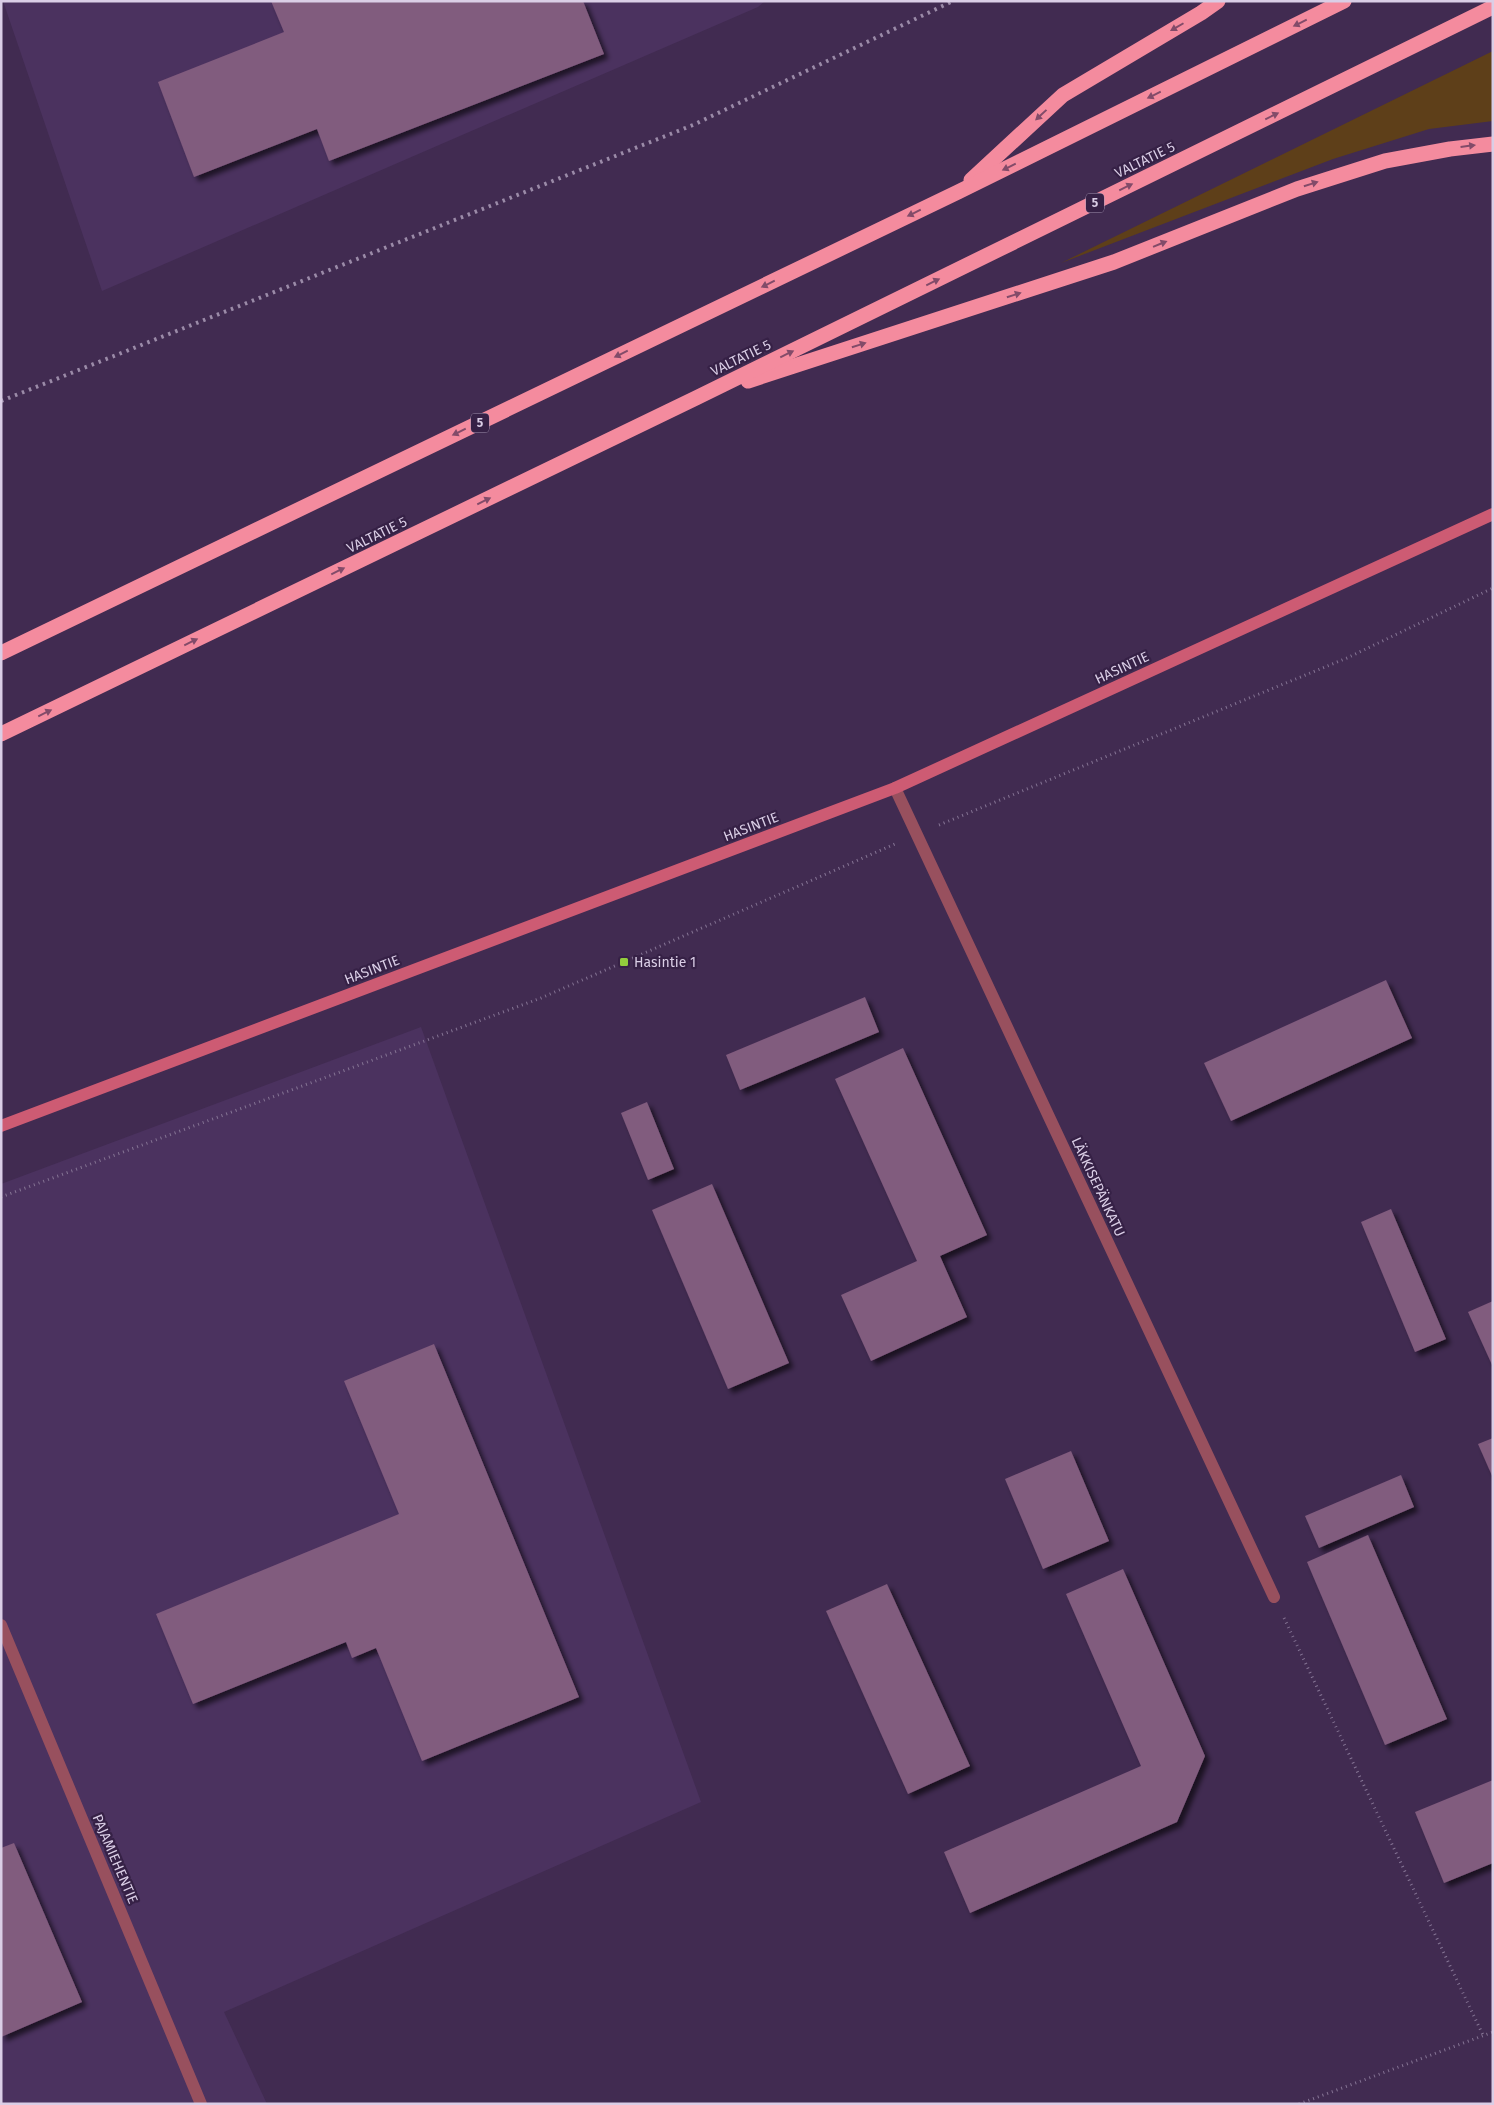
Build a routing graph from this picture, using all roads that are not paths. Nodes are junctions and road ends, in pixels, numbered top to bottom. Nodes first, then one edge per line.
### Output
1 (1218, 1) edge
2 (1344, 1) edge
3 (1493, 7) edge
4 (1493, 144) edge
5 (958, 192) junction
6 (696, 398) junction
7 (1493, 514) edge
8 (1, 653) edge
9 (1, 734) edge
10 (895, 788) junction
11 (1, 1126) edge
12 (1274, 1597) road end
13 (1, 1625) edge
14 (201, 2104) edge

1 -> 5 highway
2 -> 5 highway, 5
6 -> 3 highway, VALTATIE 5 / 5
6 -> 4 highway
5 -> 8 highway, 5
9 -> 6 highway, VALTATIE 5 / 5
7 - 10 street, HASINTIE
10 - 11 street, HASINTIE
10 - 12 street, LÄKKISEPÄNKATU
13 - 14 street, PAJAMIEHENTIE

